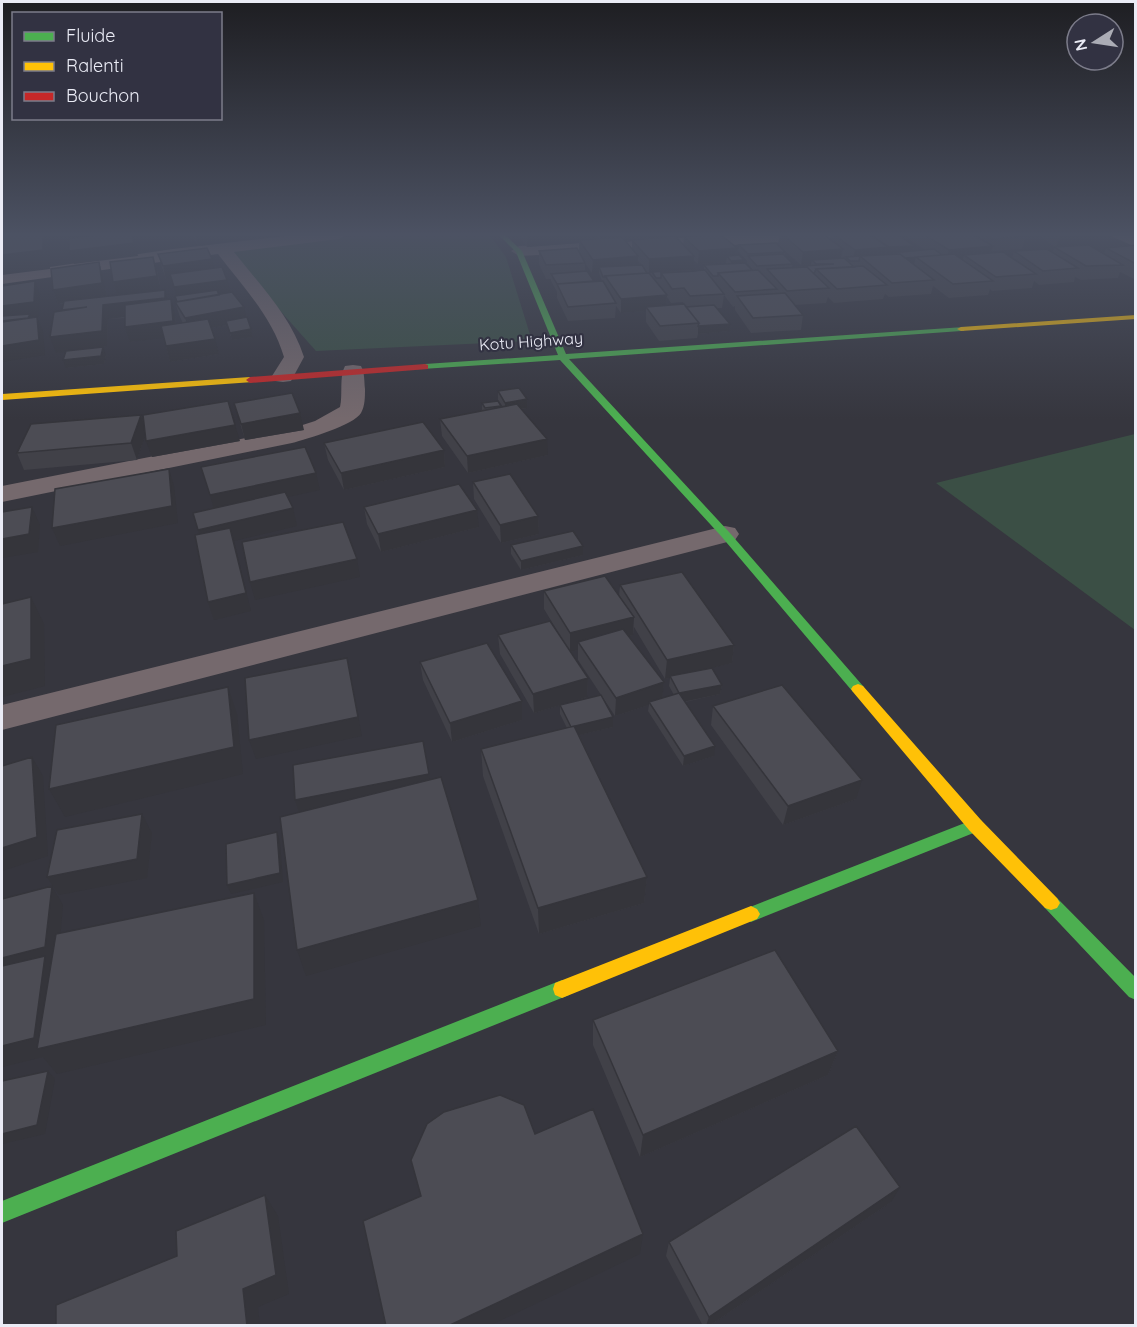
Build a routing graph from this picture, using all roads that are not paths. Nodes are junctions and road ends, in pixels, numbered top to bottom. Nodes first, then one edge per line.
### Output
1 (259, 296) edge
2 (537, 296) edge
3 (1136, 317) edge
4 (561, 356) junction
5 (353, 370) junction
6 (283, 376) junction
7 (2, 397) edge
8 (2, 494) edge
9 (725, 534) junction
10 (2, 718) edge
11 (975, 825) junction
12 (1136, 991) edge
13 (2, 1212) edge

1 - 6 street
2 - 4 street
3 - 4 street, Kotu Highway
4 - 5 street, Kotu Highway
4 - 9 street
5 - 6 street, Kotu Highway
5 - 8 street
6 - 7 street, Kotu Highway
9 - 10 street
9 - 11 street
11 - 12 street
11 - 13 street

